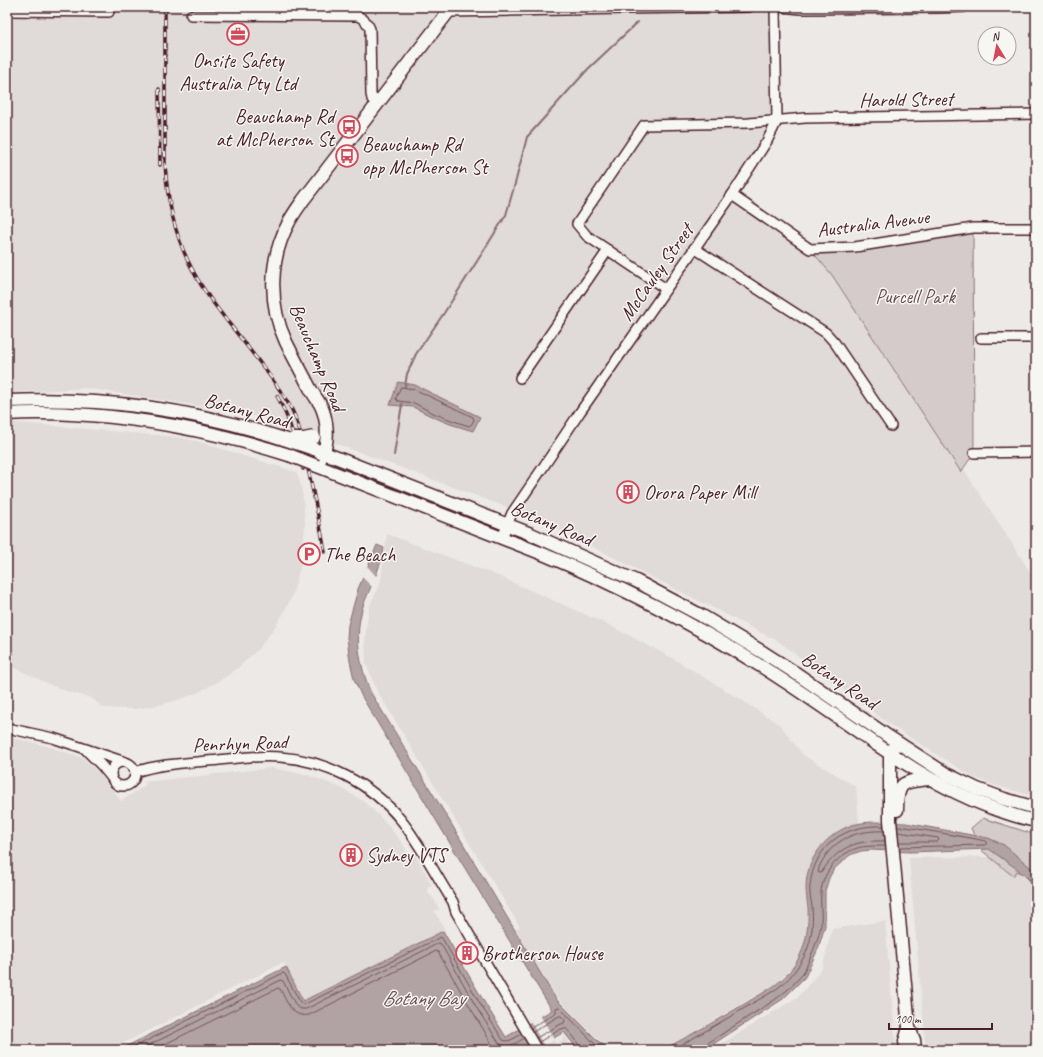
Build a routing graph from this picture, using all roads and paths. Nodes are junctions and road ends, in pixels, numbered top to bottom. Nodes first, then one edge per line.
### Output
1 (749, 7) edge
2 (775, 7) edge
3 (780, 7) edge
4 (964, 7) edge
5 (881, 8) edge
6 (447, 9) edge
7 (7, 11) edge
8 (109, 12) dead end
9 (191, 15) dead end
10 (376, 105) junction
11 (1036, 114) edge
12 (777, 121) junction
13 (732, 195) junction
14 (1036, 228) edge
15 (694, 248) junction
16 (608, 250) junction
17 (666, 289) junction
18 (981, 338) dead end
19 (1036, 338) edge
20 (520, 378) dead end
21 (312, 392) junction
22 (7, 401) edge
23 (7, 414) edge
24 (891, 426) dead end
25 (284, 439) junction
26 (1036, 452) edge
27 (974, 453) dead end
28 (320, 459) junction
29 (508, 524) junction
30 (502, 538) junction
31 (7, 728) edge
32 (897, 742) junction
33 (84, 749) junction
34 (890, 753) junction
35 (125, 762) junction
36 (135, 772) junction
37 (111, 777) junction
38 (930, 779) junction
39 (1036, 808) edge
40 (893, 820) junction
41 (1036, 821) edge
42 (909, 1028) junction
43 (536, 1048) dead end
44 (906, 1050) edge
45 (915, 1050) edge

1 - 6 street
2 - 12 street, McCauley Street
3 - 5 street
4 - 5 street
6 - 10 main road, Beauchamp Road
7 - 8 street
9 - 10 street
10 - 21 main road, Beauchamp Road
11 - 12 street, Harold Street
12 - 13 street, McCauley Street
12 - 16 street, Harold Street
13 - 14 street, Australia Avenue
13 - 15 street, McCauley Street
15 - 17 street, McCauley Street
15 - 24 street
16 - 17 street
16 - 20 street
17 - 29 street, McCauley Street
18 - 19 street
21 - 25 main road, bridge
21 - 28 main road, Beauchamp Road
22 - 25 main road, Botany Road
23 - 28 main road, Botany Road, bridge
25 - 28 main road, Botany Road, bridge
26 - 27 street
28 - 29 main road, Botany Road
28 - 30 main road, Botany Road
29 - 30 street, McCauley Street
29 - 32 main road, Botany Road
30 - 34 main road, Botany Road
31 - 33 street
32 - 34 main road
32 - 39 main road, Botany Road
33 - 35 street
33 - 37 street
34 - 38 main road, Botany Road
34 - 40 main road
35 - 36 street
35 - 37 street
36 - 37 street
36 - 43 street, Penrhyn Road
38 - 40 main road
38 - 41 main road, Botany Road
40 - 42 main road
42 - 44 main road
42 - 45 main road

